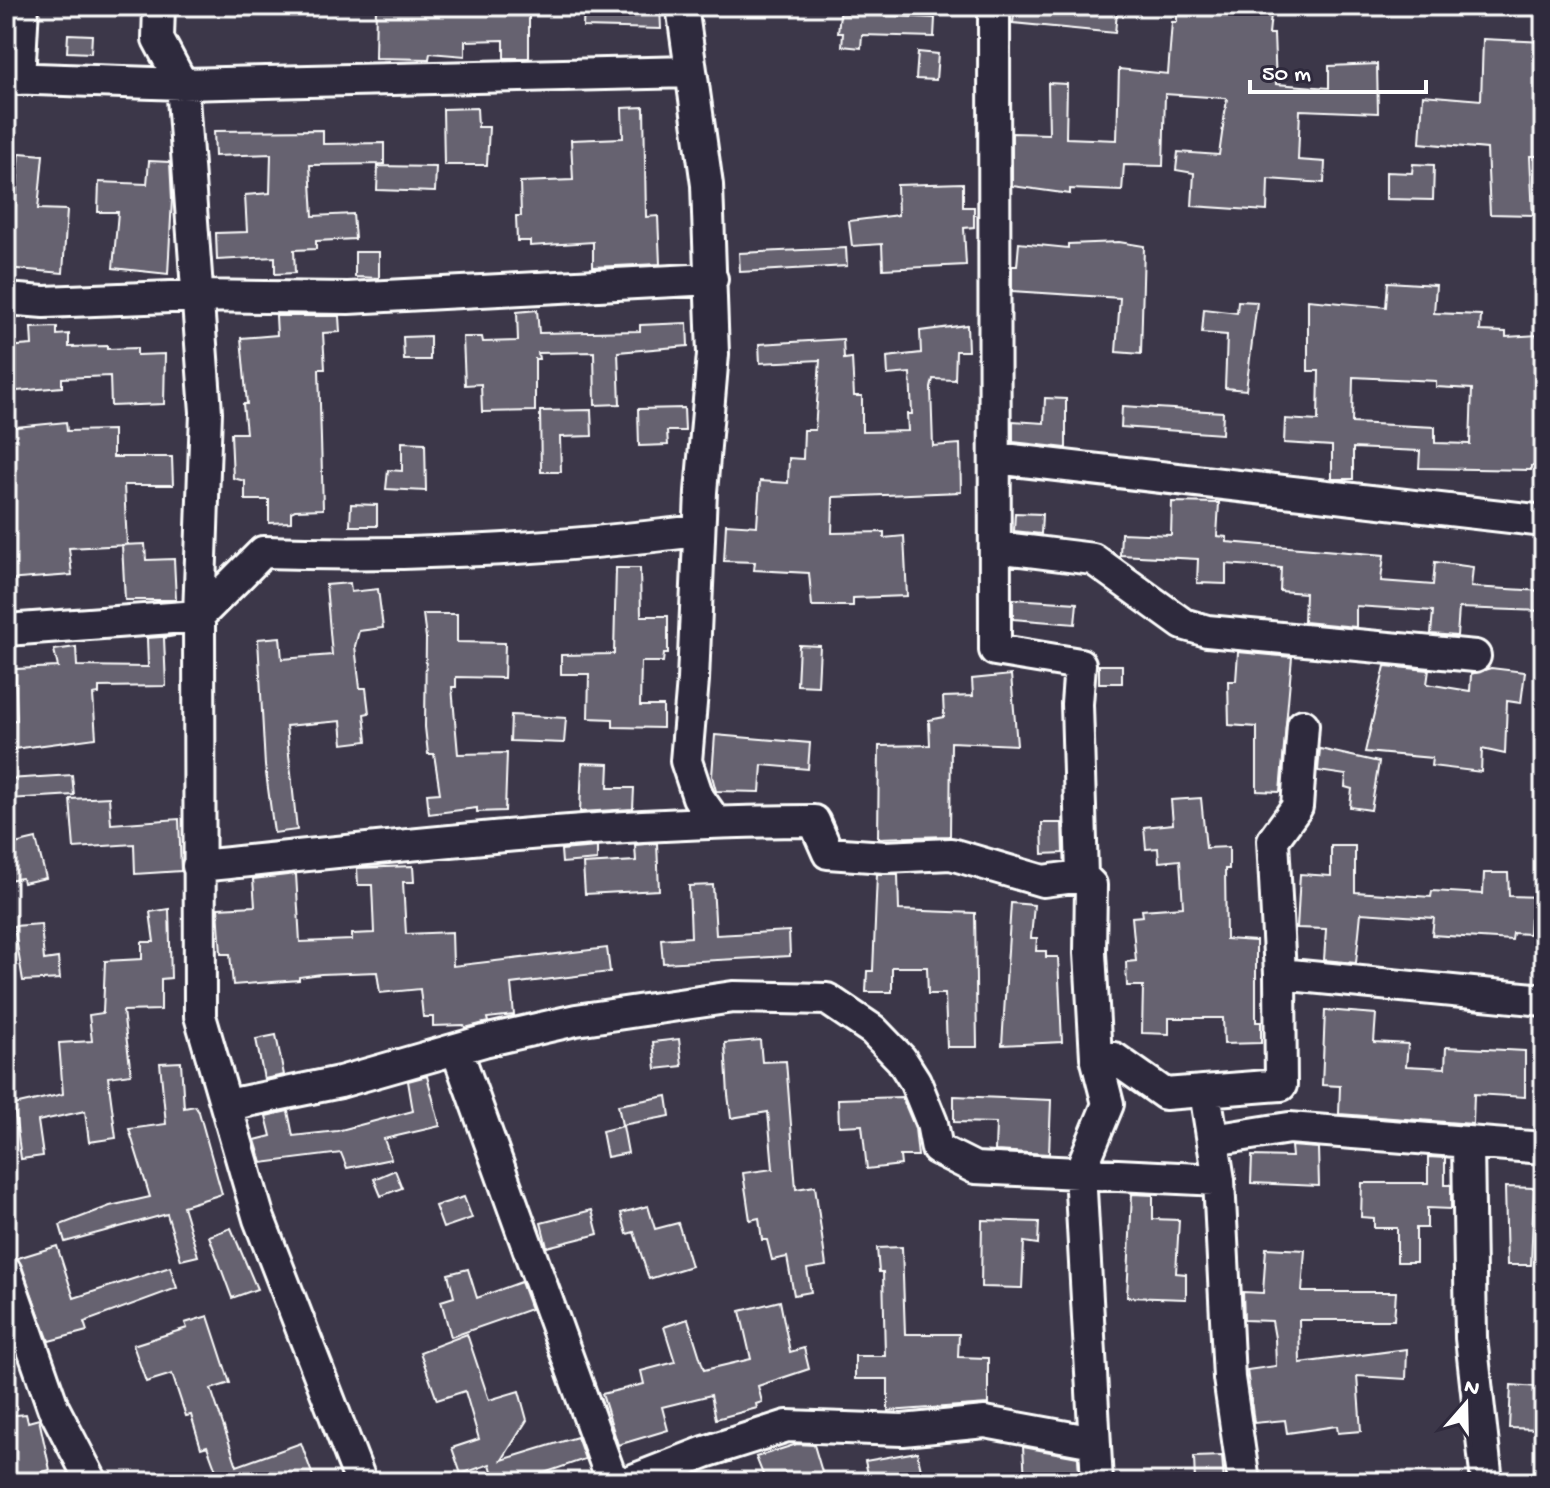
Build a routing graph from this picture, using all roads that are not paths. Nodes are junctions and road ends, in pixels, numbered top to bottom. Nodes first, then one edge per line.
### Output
1 (23, 6) edge
2 (159, 6) edge
3 (682, 6) edge
4 (994, 6) edge
5 (691, 72) junction
6 (13, 78) edge
7 (182, 84) junction
8 (712, 279) junction
9 (196, 296) junction
10 (6, 299) edge
11 (996, 458) junction
12 (1544, 521) edge
13 (698, 531) junction
14 (995, 547) junction
15 (199, 616) junction
16 (6, 630) edge
17 (1475, 656) dead end
18 (1303, 725) dead end
19 (715, 821) junction
20 (198, 866) junction
21 (1082, 876) junction
22 (1280, 974) junction
23 (1544, 1000) edge
24 (457, 1051) junction
25 (1096, 1057) junction
26 (1205, 1092) junction
27 (228, 1105) junction
28 (1213, 1140) junction
29 (1468, 1144) junction
30 (1544, 1148) edge
31 (1080, 1172) junction
32 (1219, 1180) junction
33 (6, 1272) edge
34 (1094, 1442) junction
35 (612, 1480) edge
36 (92, 1482) edge
37 (361, 1482) edge
38 (1097, 1482) edge
39 (1244, 1482) edge
40 (1487, 1482) edge

1 - 6 street
2 - 7 street
3 - 5 street
4 - 11 street
5 - 7 street
5 - 8 street
6 - 7 street
7 - 9 street
8 - 9 street
8 - 13 street
9 - 10 street
9 - 15 street
11 - 12 street
11 - 14 street
13 - 15 street
13 - 19 street
14 - 17 street
14 - 21 street
15 - 16 street
15 - 20 street
18 - 22 street
19 - 20 street
19 - 21 street
20 - 27 street
21 - 25 street
22 - 23 street
22 - 26 street
24 - 27 street
24 - 31 street
24 - 35 street
25 - 26 street
25 - 31 street
26 - 28 street
27 - 37 street
28 - 29 street
28 - 32 street
29 - 30 street
29 - 40 street
31 - 32 street
31 - 34 street
32 - 39 street
33 - 36 street
34 - 35 street
34 - 38 street

